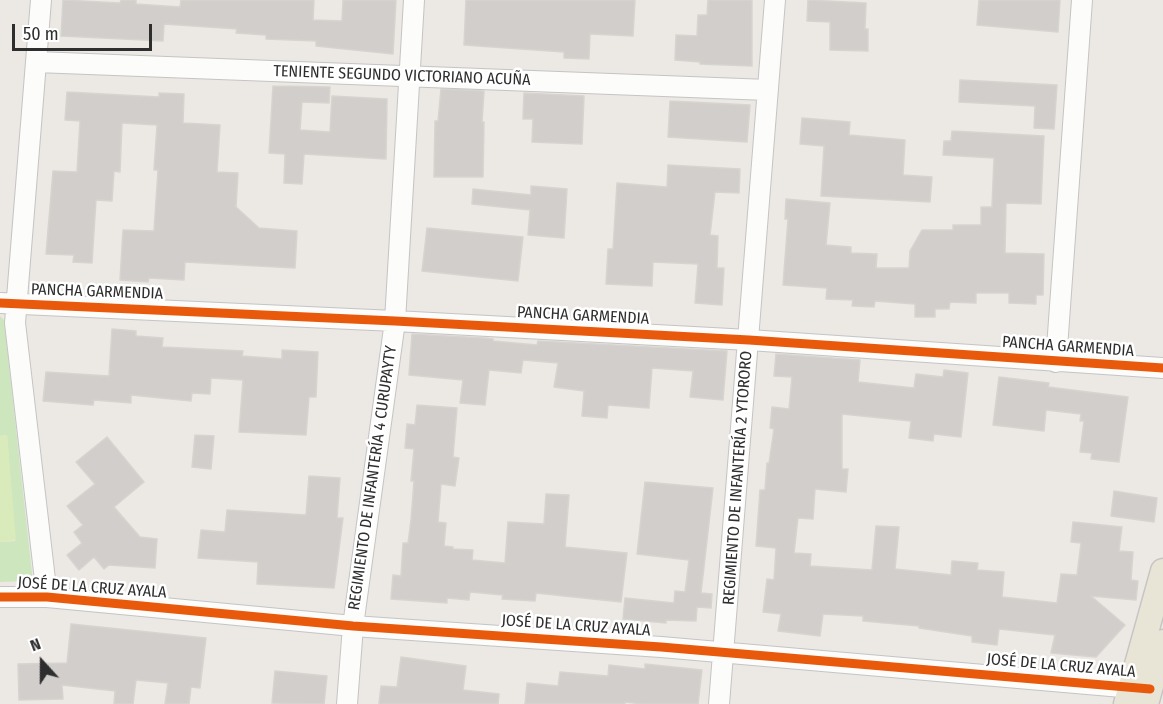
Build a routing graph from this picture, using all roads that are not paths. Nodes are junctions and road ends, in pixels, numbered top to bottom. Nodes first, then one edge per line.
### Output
1 (41, 0) edge
2 (414, 0) edge
3 (775, 0) edge
4 (1082, 0) edge
5 (36, 62) junction
6 (410, 76) junction
7 (768, 90) junction
8 (8, 304) edge
9 (395, 321) junction
10 (748, 340) junction
11 (1056, 362) junction
12 (1163, 368) edge
13 (1163, 571) edge
14 (0, 597) edge
15 (47, 597) junction
16 (353, 626) junction
17 (1163, 642) edge
18 (724, 653) junction
19 (1138, 696) edge
20 (347, 704) edge
21 (719, 704) edge

1 - 5 street
2 - 6 street, REGIMIENTO DE INFANTERÍA 4 CURUPAYTY
3 - 7 street, REGIMIENTO DE INFANTERÍA 2 YTORORO
4 - 11 street
5 - 6 street, TENIENTE SEGUNDO VICTORIANO ACUÑA
5 - 8 street
6 - 7 street, TENIENTE SEGUNDO VICTORIANO ACUÑA
6 - 9 street, REGIMIENTO DE INFANTERÍA 4 CURUPAYTY
7 - 10 street, REGIMIENTO DE INFANTERÍA 2 YTORORO
8 - 9 street, PANCHA GARMENDIA
8 - 15 street
9 - 10 street, PANCHA GARMENDIA
9 - 16 street, REGIMIENTO DE INFANTERÍA 4 CURUPAYTY
10 - 11 street, PANCHA GARMENDIA
10 - 18 street, REGIMIENTO DE INFANTERÍA 2 YTORORO
11 - 12 street, PANCHA GARMENDIA
13 - 19 main road
14 - 15 street, JOSÉ DE LA CRUZ AYALA
15 - 16 street, JOSÉ DE LA CRUZ AYALA
16 - 18 street, JOSÉ DE LA CRUZ AYALA
16 - 20 street, REGIMIENTO DE INFANTERÍA 4 CURUPAYTY
17 - 19 main road
18 - 19 street, JOSÉ DE LA CRUZ AYALA
18 - 21 street, REGIMIENTO DE INFANTERÍA 2 YTORORO

